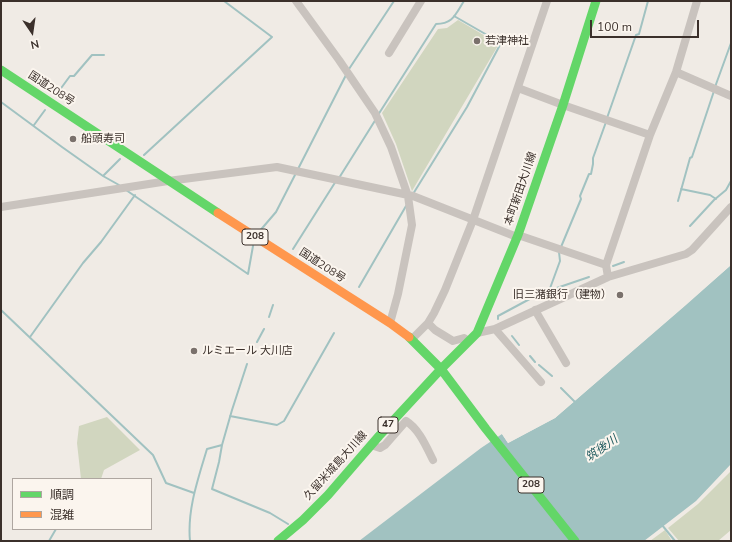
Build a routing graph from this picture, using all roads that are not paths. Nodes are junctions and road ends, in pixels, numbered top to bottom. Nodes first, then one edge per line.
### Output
1 (296, 1) edge
2 (420, 1) edge
3 (547, 1) edge
4 (596, 1) edge
5 (697, 1) edge
6 (389, 53) dead end
7 (1, 70) edge
8 (676, 72) junction
9 (518, 88) junction
10 (731, 96) edge
11 (563, 105) junction
12 (650, 135) junction
13 (168, 181) junction
14 (408, 196) junction
15 (1, 207) edge
16 (731, 207) edge
17 (472, 220) junction
18 (517, 236) junction
19 (606, 265) junction
20 (608, 277) junction
21 (535, 310) junction
22 (390, 323) junction
23 (428, 323) junction
24 (495, 329) junction
25 (477, 333) junction
26 (412, 339) junction
27 (468, 341) junction
28 (566, 363) dead end
29 (441, 369) junction
30 (541, 382) dead end
31 (371, 445) junction
32 (434, 460) dead end
33 (278, 541) edge
34 (575, 541) edge

1 - 14 street
2 - 6 street
3 - 9 street
4 - 11 main road, 本町新田大川線
5 - 8 street
7 - 13 main road, 国道208号 / 208
8 - 10 street
8 - 12 street
9 - 11 street
9 - 17 street
11 - 12 street
11 - 18 main road, 本町新田大川線
12 - 19 street
13 - 14 street
13 - 15 street
13 - 22 main road, 国道208号 / 208
14 - 17 street
14 - 22 street
16 - 20 street
17 - 18 street
17 - 23 street
18 - 19 street
18 - 25 main road, 本町新田大川線
19 - 20 street
20 - 21 street
21 - 24 street
21 - 28 street
22 - 26 main road, 国道208号 / 208
23 - 26 street
23 - 27 street
24 - 25 street
24 - 30 street
25 - 27 main road, 本町新田大川線
26 - 29 main road, 国道208号 / 208
27 - 29 main road, 本町新田大川線
29 - 31 main road, 久留米城島大川線 / 47
29 - 34 main road, 国道208号 / 208
31 - 32 street
31 - 33 main road, 久留米城島大川線 / 47

